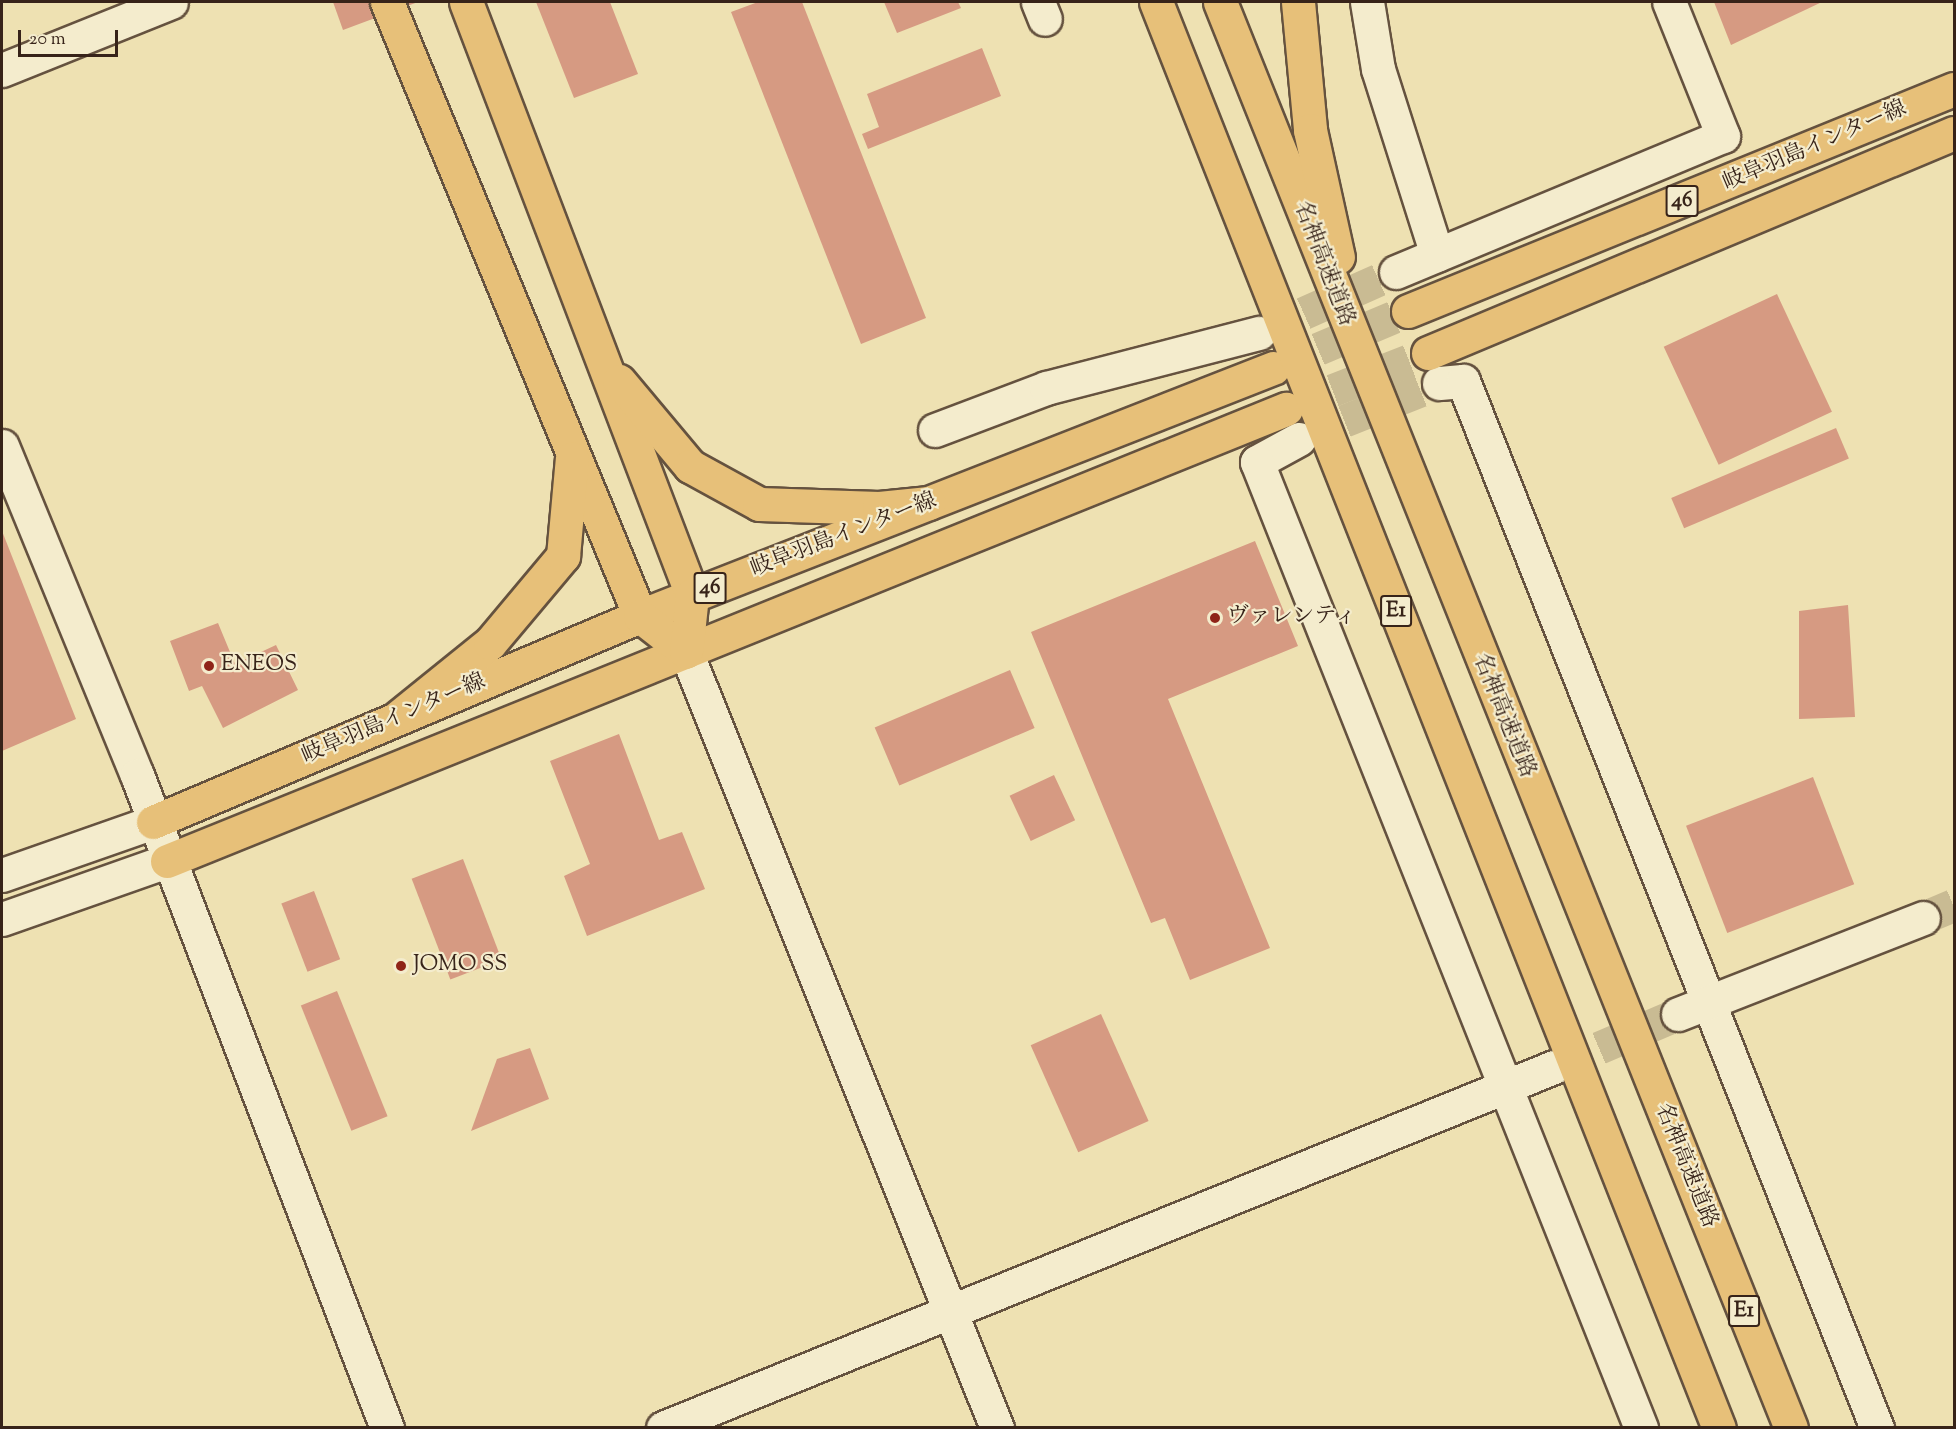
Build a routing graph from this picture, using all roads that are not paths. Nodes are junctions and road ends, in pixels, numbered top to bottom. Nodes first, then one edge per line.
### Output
1 (171, 2) edge
2 (387, 2) edge
3 (466, 2) edge
4 (1135, 2) edge
5 (1156, 2) edge
6 (1220, 2) edge
7 (1298, 2) edge
8 (1367, 2) edge
9 (1669, 2) edge
10 (2, 69) edge
11 (1954, 89) edge
12 (1954, 134) edge
13 (1700, 146) junction
14 (1715, 188) junction
15 (1437, 255) junction
16 (1396, 272) tunnel mouth
17 (1408, 310) tunnel mouth
18 (1271, 329) junction
19 (1428, 353) tunnel mouth
20 (1358, 354) junction
21 (603, 361) junction
22 (1273, 368) tunnel mouth
23 (1439, 383) tunnel mouth
24 (1286, 409) tunnel mouth
25 (935, 430) dead end
26 (1299, 439) tunnel mouth
27 (2, 446) edge
28 (573, 453) junction
29 (929, 503) junction
30 (692, 595) junction
31 (640, 616) junction
32 (686, 652) junction
33 (398, 718) junction
34 (153, 822) junction
35 (167, 861) junction
36 (2, 875) edge
37 (1923, 918) tunnel mouth
38 (2, 919) edge
39 (1710, 1002) junction
40 (1678, 1014) tunnel mouth
41 (1554, 1067) tunnel mouth
42 (1507, 1087) junction
43 (951, 1312) junction
44 (387, 1428) edge
45 (663, 1428) edge
46 (997, 1428) edge
47 (1641, 1428) edge
48 (1719, 1428) edge
49 (1791, 1428) edge
50 (1877, 1428) edge

1 - 10 street
2 - 28 main road
3 - 21 main road
4 - 18 main road
5 - 18 main road, E1
6 - 20 main road, 名神高速道路 / E1
7 - 20 main road
8 - 15 street
9 - 13 street
11 - 14 main road, 岐阜羽島インター線 / 46
12 - 19 main road, 岐阜羽島インター線 / 46
13 - 14 street
13 - 15 street
14 - 17 main road, 岐阜羽島インター線 / 46
15 - 16 street
18 - 25 street
18 - 48 main road, E1
20 - 49 main road, 名神高速道路 / E1
21 - 29 main road
21 - 30 main road
22 - 29 main road, 岐阜羽島インター線 / 46
23 - 39 street
24 - 32 main road, 岐阜羽島インター線 / 46
26 - 42 street
27 - 34 street
28 - 31 main road
28 - 33 main road
29 - 30 main road, 岐阜羽島インター線 / 46
30 - 31 main road, 岐阜羽島インター線 / 46
30 - 32 main road
31 - 32 main road
31 - 33 main road, 岐阜羽島インター線 / 46
32 - 35 main road, 岐阜羽島インター線 / 46
32 - 43 street
33 - 34 main road, 岐阜羽島インター線 / 46
34 - 35 street
34 - 36 street
35 - 38 street
35 - 44 street
37 - 39 street
39 - 40 street
39 - 50 street
41 - 42 street
42 - 43 street
42 - 47 street
43 - 45 street
43 - 46 street

